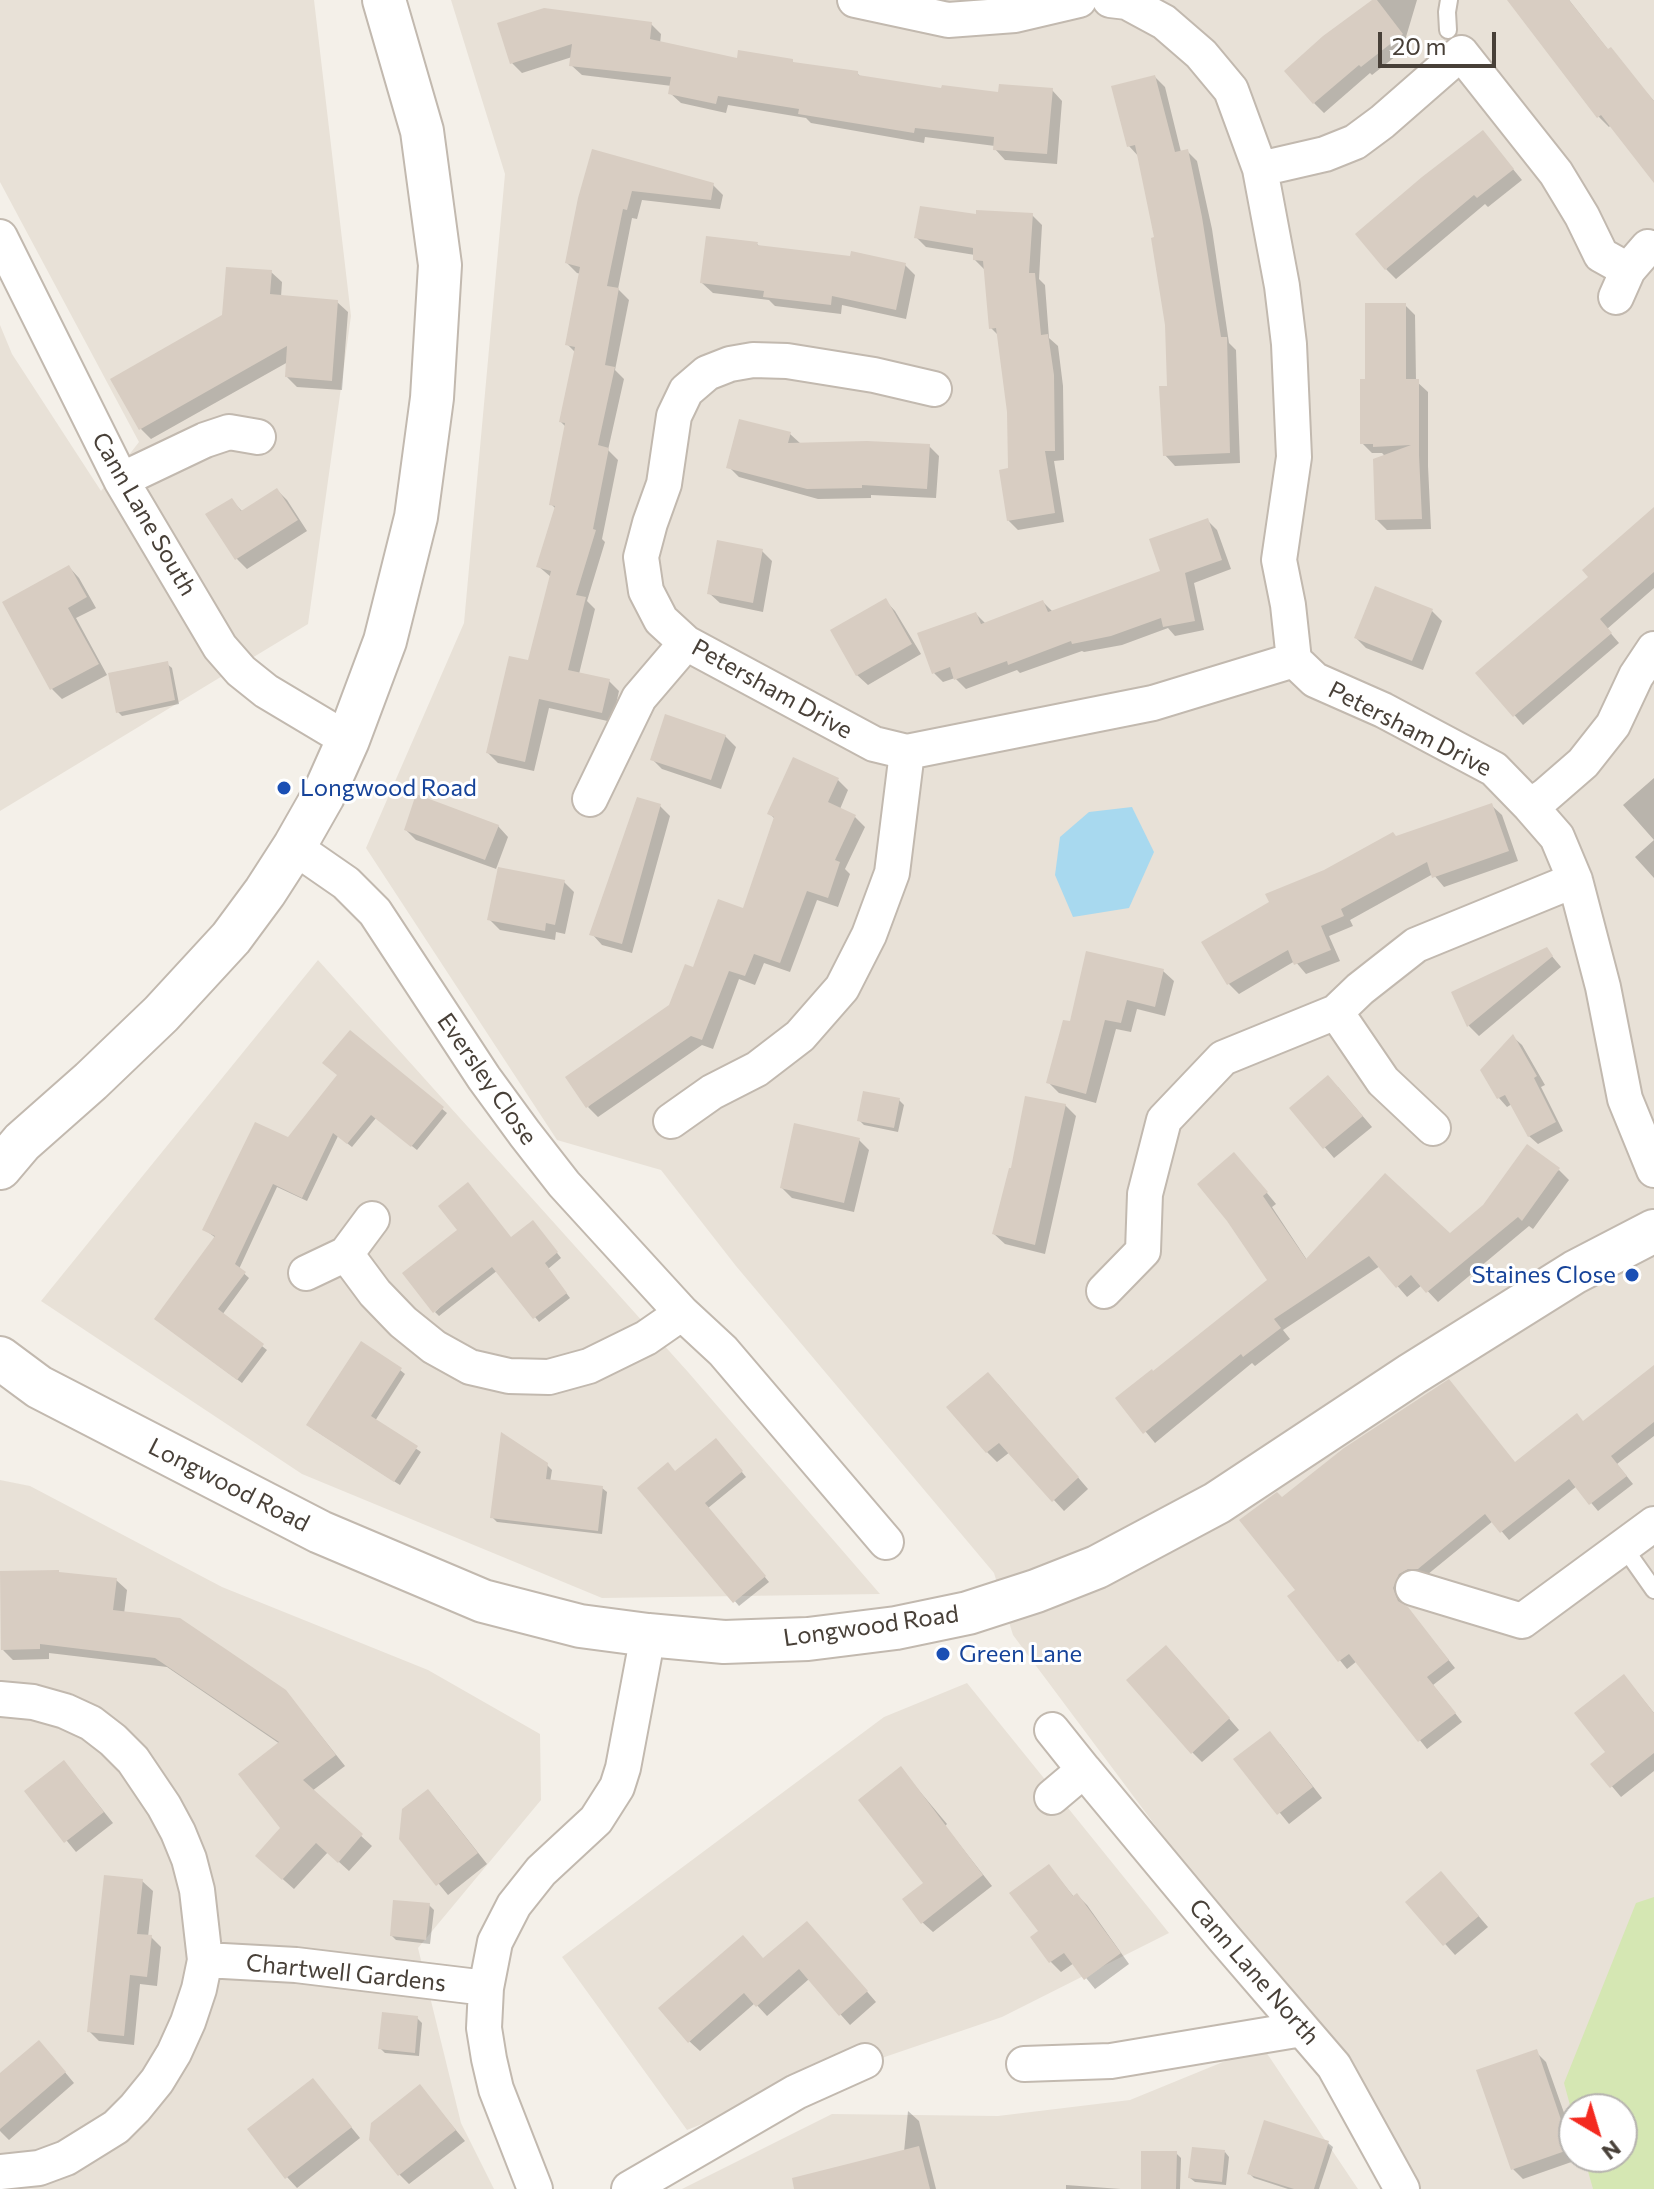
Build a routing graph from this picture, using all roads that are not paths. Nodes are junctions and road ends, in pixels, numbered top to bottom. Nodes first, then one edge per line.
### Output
1 (384, 0) edge
2 (855, 0) edge
3 (1079, 0) edge
4 (1121, 1) edge
5 (1453, 28) edge
6 (1260, 169) junction
7 (0, 237) edge
8 (1631, 271) dead end
9 (934, 389) dead end
10 (258, 437) dead end
11 (121, 480) junction
12 (686, 643) junction
13 (1654, 649) edge
14 (1294, 660) junction
15 (348, 740) junction
16 (907, 752) junction
17 (590, 799) dead end
18 (1530, 806) junction
19 (294, 847) junction
20 (1575, 880) junction
21 (1336, 1012) junction
22 (671, 1121) dead end
23 (1433, 1128) dead end
24 (7, 1155) edge
25 (1654, 1170) edge
26 (372, 1219) dead end
27 (1654, 1231) edge
28 (346, 1254) junction
29 (306, 1273) dead end
30 (1104, 1291) dead end
31 (682, 1313) junction
32 (0, 1358) edge
33 (19, 1383) edge
34 (1654, 1524) edge
35 (886, 1542) dead end
36 (1623, 1546) junction
37 (1413, 1588) dead end
38 (1654, 1590) edge
39 (648, 1635) junction
40 (0, 1699) edge
41 (1052, 1730) dead end
42 (1084, 1770) junction
43 (1052, 1797) dead end
44 (205, 1960) junction
45 (486, 1988) junction
46 (1302, 2029) junction
47 (865, 2061) dead end
48 (1024, 2064) dead end
49 (0, 2172) edge
50 (535, 2189) edge
51 (629, 2189) edge
52 (1402, 2189) edge

1 - 15 street
2 - 3 street
4 - 6 street
5 - 6 street
5 - 8 street
6 - 14 street
7 - 11 street, Cann Lane South
9 - 12 street, Petersham Drive
10 - 11 street
11 - 15 street, Cann Lane South
12 - 16 street, Petersham Drive
12 - 17 street
13 - 18 street
14 - 16 street, Petersham Drive
14 - 18 street, Petersham Drive
15 - 19 street
16 - 22 street
18 - 20 street, Petersham Drive
19 - 24 street
19 - 31 street, Eversley Close
20 - 21 street
20 - 25 street, Petersham Drive
21 - 23 street
21 - 30 street
26 - 28 street
27 - 39 street, Longwood Road
28 - 29 street
28 - 31 street
31 - 35 street, Eversley Close
32 - 33 street, Longwood Road
33 - 39 street, Longwood Road
34 - 36 street
36 - 37 street
36 - 38 lane
39 - 45 street
40 - 44 street
41 - 42 street, Cann Lane North
42 - 43 street
42 - 46 street, Cann Lane North
44 - 45 street, Chartwell Gardens
44 - 49 street
45 - 50 street
46 - 48 street
46 - 52 street, Cann Lane North
47 - 51 street

